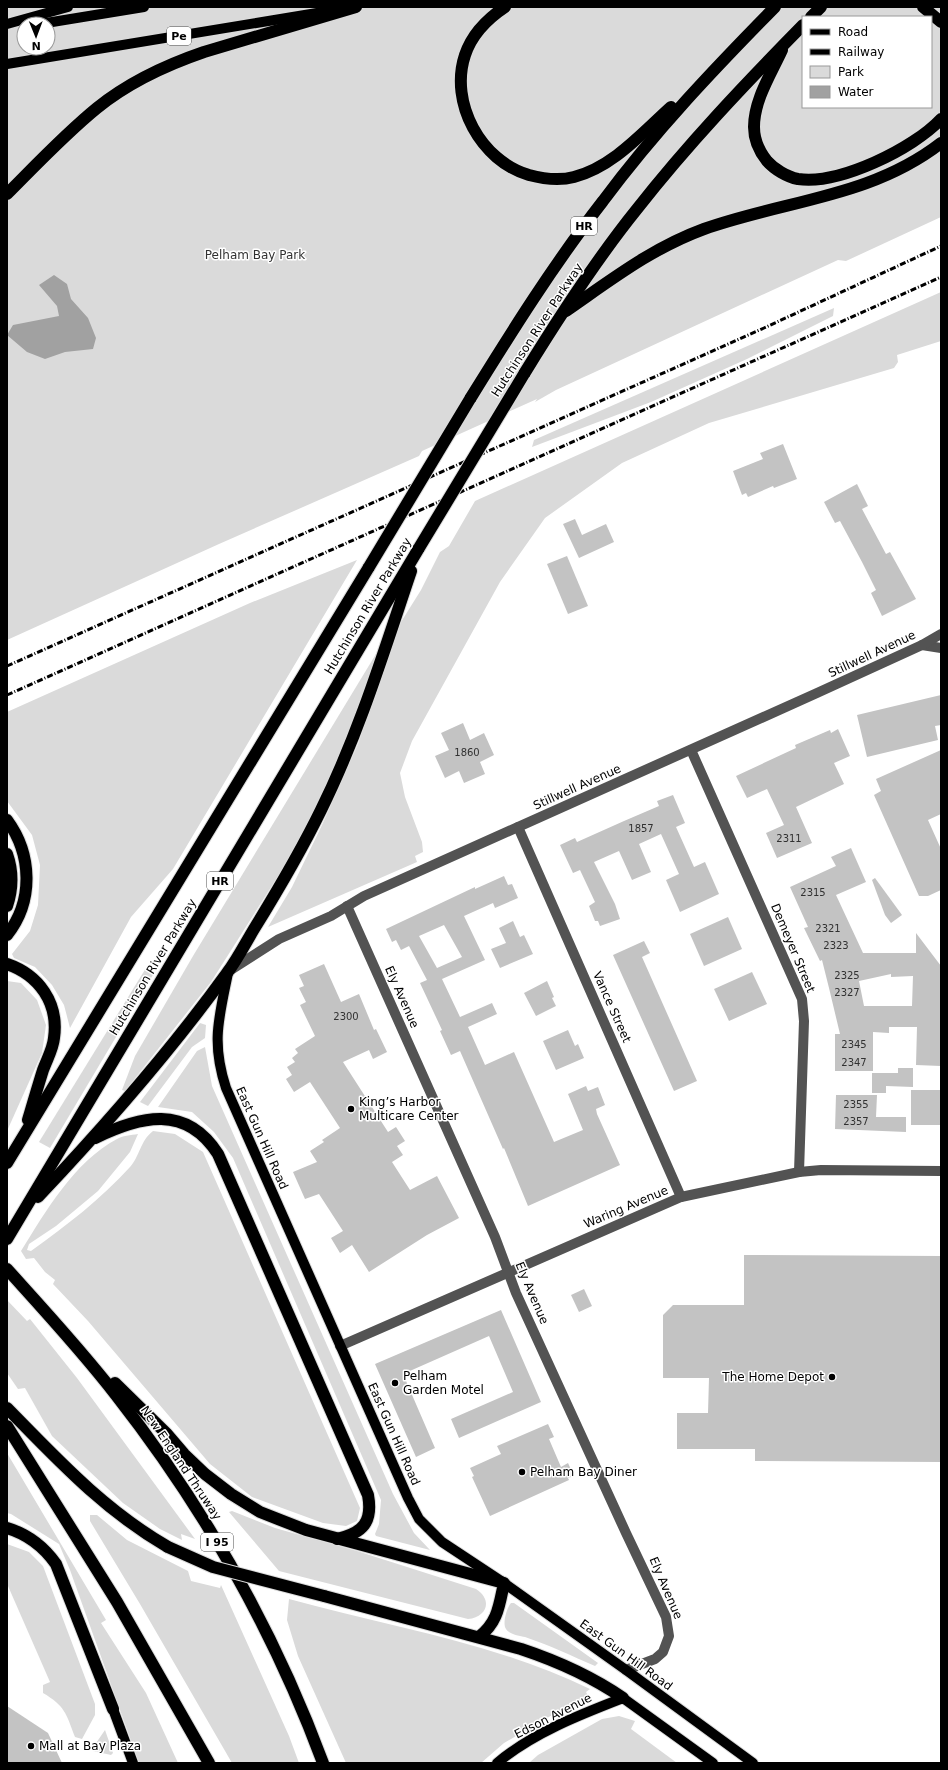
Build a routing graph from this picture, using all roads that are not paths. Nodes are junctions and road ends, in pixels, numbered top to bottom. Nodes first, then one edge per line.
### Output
1 (68, 7) edge
2 (144, 7) edge
3 (350, 7) edge
4 (356, 7) edge
5 (505, 7) edge
6 (775, 7) edge
7 (821, 7) edge
8 (923, 7) edge
9 (812, 16) edge
10 (937, 18) edge
11 (56, 21) edge
12 (7, 24) edge
13 (802, 26) edge
14 (786, 43) junction
15 (7, 64) edge
16 (717, 66) junction
17 (941, 119) edge
18 (941, 143) edge
19 (7, 194) edge
20 (560, 315) junction
21 (419, 548) junction
22 (941, 634) edge
23 (922, 645) junction
24 (941, 648) edge
25 (691, 750) junction
26 (7, 820) edge
27 (518, 827) junction
28 (7, 854) edge
29 (7, 906) edge
30 (347, 906) junction
31 (7, 935) edge
32 (7, 964) edge
33 (228, 972) junction
34 (22, 1139) junction
35 (92, 1139) junction
36 (7, 1163) edge
37 (941, 1171) edge
38 (800, 1172) junction
39 (681, 1197) junction
40 (22, 1214) junction
41 (7, 1239) edge
42 (7, 1269) edge
43 (508, 1272) junction
44 (74, 1343) junction
45 (340, 1346) junction
46 (7, 1408) edge
47 (7, 1426) edge
48 (7, 1528) edge
49 (337, 1539) junction
50 (504, 1583) junction
51 (479, 1637) junction
52 (626, 1670) junction
53 (622, 1698) junction
54 (113, 1709) joint
55 (133, 1763) edge
56 (209, 1763) edge
57 (324, 1763) edge
58 (498, 1763) edge
59 (713, 1763) edge
60 (753, 1763) edge

1 - 12 main road
2 - 11 main road
3 - 15 main road, Pe
4 - 19 highway
5 - 16 highway
6 - 16 highway, Hutchinson River Parkway / HR
7 - 9 highway
8 - 10 highway
13 - 14 highway, Hutchinson River Parkway / HR
14 - 17 highway
14 - 20 highway, Hutchinson River Parkway / HR
16 - 34 highway, Hutchinson River Parkway / HR, bridge
18 - 20 highway
20 - 21 highway, Hutchinson River Parkway / HR, bridge
21 - 33 highway
21 - 40 highway, Hutchinson River Parkway / HR
22 - 23 street, Stillwell Avenue
23 - 24 street
23 - 25 street, Stillwell Avenue
25 - 27 street, Stillwell Avenue
25 - 38 street, Demeyer Street
26 - 31 highway
27 - 30 street, Stillwell Avenue
27 - 39 street, Vance Street
28 - 29 highway
30 - 33 street, Stillwell Avenue
30 - 43 street, Ely Avenue
32 - 34 highway
33 - 35 highway
33 - 45 main road, East Gun Hill Road
34 - 36 highway, Hutchinson River Parkway / HR
35 - 40 highway
35 - 49 highway
37 - 38 street, Waring Avenue
38 - 39 street, Waring Avenue
39 - 43 street, Waring Avenue
40 - 41 highway, Hutchinson River Parkway / HR
42 - 44 highway, New England Thruway / I 95
43 - 45 street, Waring Avenue
43 - 52 street, Ely Avenue
44 - 49 highway
44 - 57 highway, New England Thruway / I 95
45 - 50 main road, East Gun Hill Road
46 - 51 highway, bridge
47 - 56 highway
48 - 54 highway
49 - 50 highway
50 - 51 highway
50 - 52 main road, East Gun Hill Road
51 - 53 highway
52 - 60 main road, East Gun Hill Road
53 - 58 main road, Edson Avenue
53 - 59 main road
54 - 55 main road

